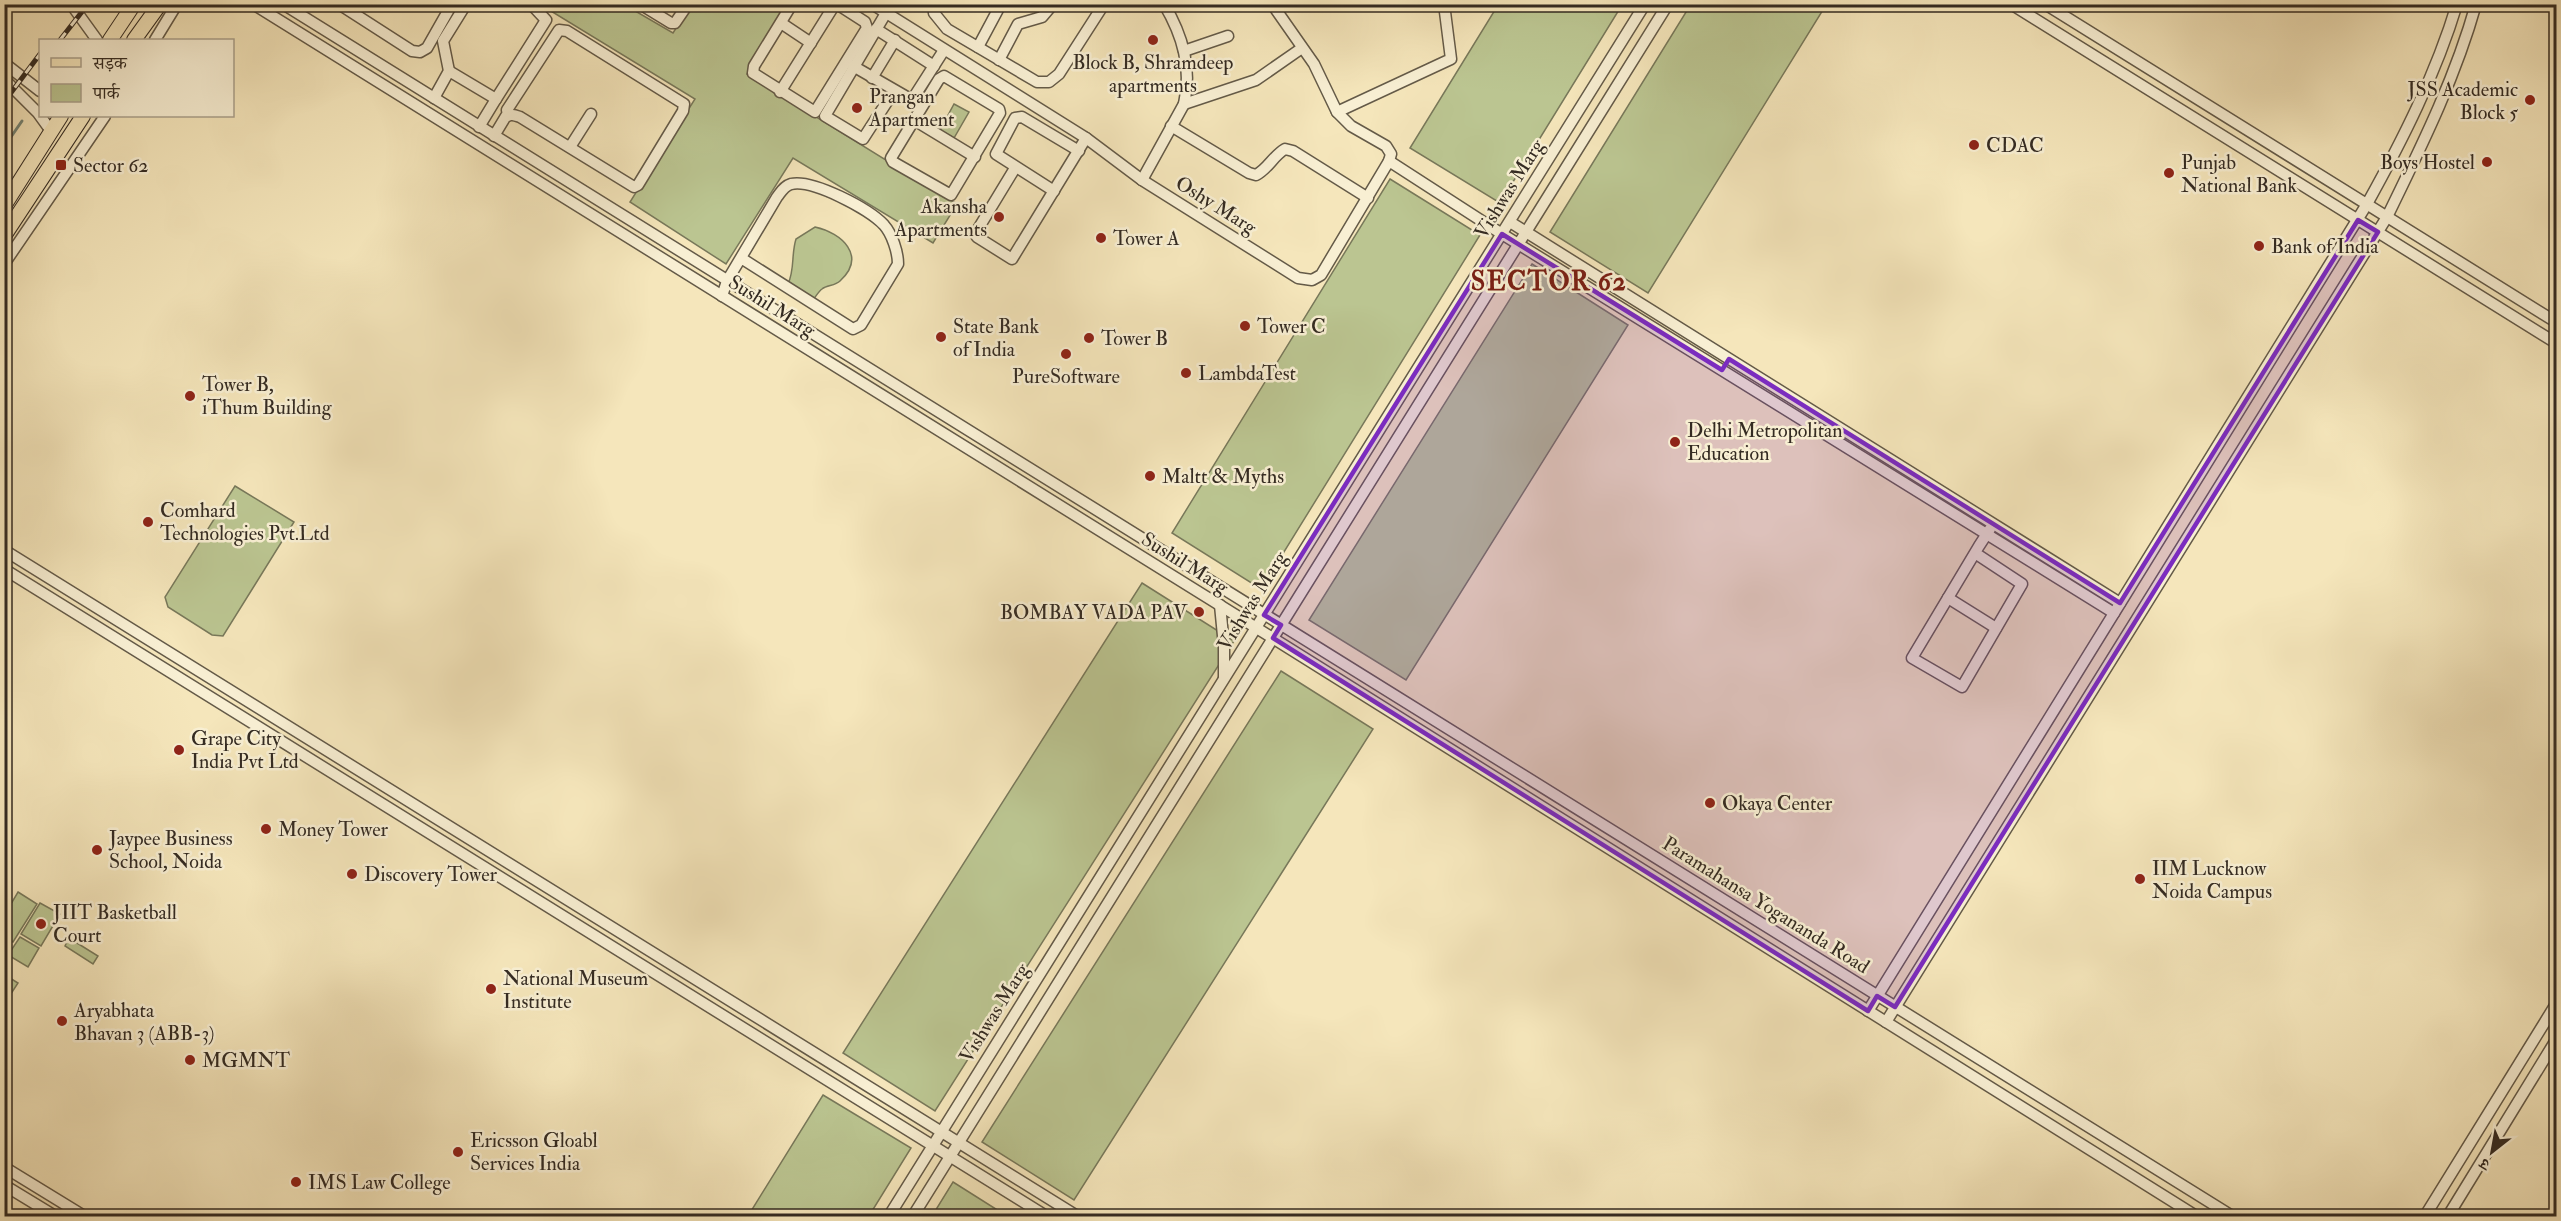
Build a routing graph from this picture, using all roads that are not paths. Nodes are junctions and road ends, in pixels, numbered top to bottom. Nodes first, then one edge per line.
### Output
1 (71, 4) edge
2 (134, 4) edge
3 (159, 4) edge
4 (177, 4) edge
5 (253, 4) edge
6 (283, 4) edge
7 (339, 4) edge
8 (452, 4) edge
9 (466, 4) edge
10 (531, 4) edge
11 (688, 4) edge
12 (792, 4) edge
13 (836, 4) edge
14 (872, 4) edge
15 (933, 4) edge
16 (1001, 4) edge
17 (1053, 4) edge
18 (1104, 4) edge
19 (1164, 4) edge
20 (1272, 4) edge
21 (1444, 4) edge
22 (1645, 4) edge
23 (1668, 4) edge
24 (2011, 4) edge
25 (2045, 4) edge
26 (2457, 4) edge
27 (2476, 4) edge
28 (641, 5) edge
29 (2024, 8) edge
30 (886, 13) junction
31 (781, 23) junction
32 (876, 29) junction
33 (1228, 36) dead end
34 (96, 39) edge
35 (111, 39) edge
36 (135, 39) edge
37 (156, 39) edge
38 (895, 40) junction
39 (811, 43) junction
40 (1302, 48) junction
41 (944, 50) junction
42 (982, 50) junction
43 (1184, 51) junction
44 (999, 60) junction
45 (8, 65) edge
46 (853, 66) junction
47 (934, 66) junction
48 (449, 70) junction
49 (981, 74) junction
50 (872, 78) junction
51 (5, 81) edge
52 (39, 90) edge
53 (894, 91) junction
54 (780, 92) junction
55 (975, 93) junction
56 (434, 98) junction
57 (496, 99) junction
58 (1184, 104) junction
59 (1337, 112) junction
60 (39, 114) edge
61 (591, 114) dead end
62 (508, 116) junction
63 (41, 117) edge
64 (60, 117) edge
65 (82, 117) edge
66 (104, 117) edge
67 (914, 120) junction
68 (479, 126) junction
69 (1171, 126) junction
70 (51, 131) junction
71 (494, 136) junction
72 (1086, 138) junction
73 (570, 147) junction
74 (1078, 151) junction
75 (975, 157) junction
76 (1389, 161) junction
77 (1016, 168) junction
78 (1142, 180) junction
79 (1054, 191) junction
80 (1368, 198) junction
81 (2367, 204) junction
82 (4, 206) edge
83 (2387, 217) junction
84 (2358, 219) junction
85 (1509, 222) junction
86 (7, 230) edge
87 (1526, 232) junction
88 (2378, 232) junction
89 (1502, 234) junction
90 (1518, 244) junction
91 (741, 258) junction
92 (4, 264) edge
93 (727, 280) junction
94 (722, 296) junction
95 (1656, 313) junction
96 (2556, 322) edge
97 (1649, 325) junction
98 (2556, 343) edge
99 (1729, 359) junction
100 (1722, 370) junction
101 (1845, 432) junction
102 (1839, 442) junction
103 (1994, 524) junction
104 (1987, 534) junction
105 (4, 550) edge
106 (1975, 553) junction
107 (4, 569) edge
108 (1948, 598) junction
109 (2120, 603) junction
110 (1220, 605) junction
111 (2114, 613) junction
112 (1264, 615) junction
113 (1281, 625) junction
114 (1256, 628) junction
115 (1996, 628) junction
116 (1273, 638) junction
117 (1223, 680) junction
118 (1877, 996) junction
119 (2556, 1004) edge
120 (1895, 1007) junction
121 (1868, 1011) junction
122 (1886, 1022) junction
123 (2536, 1037) junction
124 (2555, 1047) edge
125 (941, 1132) junction
126 (958, 1143) junction
127 (933, 1146) junction
128 (950, 1157) junction
129 (4, 1167) edge
130 (4, 1185) edge
131 (35, 1187) junction
132 (28, 1200) junction
133 (55, 1216) edge
134 (84, 1216) edge
135 (889, 1216) edge
136 (913, 1216) edge
137 (1046, 1216) edge
138 (1077, 1216) edge
139 (2196, 1216) edge
140 (2232, 1216) edge
141 (2425, 1216) edge
142 (2448, 1216) edge

1 - 34 street
2 - 35 main road
3 - 36 main road
4 - 37 street
5 - 94 street, Sushil Marg
6 - 56 street, Sushil Marg
7 - 8 street
9 - 48 street
10 - 57 street
11 - 28 street
12 - 31 street
13 - 39 street
13 - 54 street
14 - 30 street, Oshy Marg
15 - 42 street
16 - 42 street
17 - 44 street
18 - 44 street
19 - 43 street
20 - 40 street
21 - 59 street
22 - 85 street, Vishwas Marg
23 - 87 street, Vishwas Marg
24 - 29 street
25 - 81 street
26 - 81 street
27 - 83 street
29 - 84 street
30 - 32 street
30 - 41 street, Oshy Marg
31 - 39 street
31 - 54 street
32 - 38 street
32 - 46 street
33 - 43 street
38 - 47 street
38 - 50 street
39 - 54 street
40 - 58 street
40 - 59 street
41 - 47 street
41 - 49 street, Oshy Marg
42 - 44 street
42 - 49 street
43 - 58 street
45 - 51 street
45 - 52 street
46 - 50 street
46 - 53 street
47 - 53 street
48 - 56 street
48 - 57 street
49 - 55 street
49 - 72 street, Oshy Marg
50 - 53 street
51 - 60 street
55 - 67 street
55 - 75 street
56 - 68 street, Sushil Marg
57 - 68 street
58 - 69 street
59 - 76 street
61 - 73 street
62 - 71 street
62 - 73 street
62 - 73 street
63 - 70 street
64 - 70 main road
65 - 86 main road
66 - 92 street
67 - 75 street
67 - 75 street
68 - 71 street, Sushil Marg
69 - 78 street
69 - 80 street
70 - 82 main road
71 - 93 street, Sushil Marg
72 - 74 street
72 - 78 street, Oshy Marg
74 - 77 street
74 - 79 street
76 - 80 street, Oshy Marg
76 - 89 street
77 - 79 street
77 - 79 street
78 - 80 street, Oshy Marg
81 - 83 street
81 - 84 street
83 - 88 street
83 - 96 street
84 - 88 street
84 - 109 street
85 - 87 street
85 - 89 street, Vishwas Marg
87 - 90 street, Vishwas Marg
87 - 95 street
88 - 98 street
88 - 120 street
89 - 90 street
89 - 112 street, Vishwas Marg
90 - 97 street
90 - 113 street, Vishwas Marg
91 - 91 street
91 - 93 street
93 - 94 street
93 - 112 street, Sushil Marg
94 - 110 street, Sushil Marg
95 - 97 street
95 - 99 street
97 - 100 street
99 - 100 street
99 - 101 street
100 - 102 street
101 - 102 street
101 - 103 street
102 - 104 street
103 - 104 street
103 - 109 street
104 - 106 street
104 - 111 street
105 - 125 street
106 - 108 street
106 - 115 street
107 - 127 street
108 - 115 street
108 - 115 street
109 - 111 street
110 - 114 street, Sushil Marg
110 - 117 street
111 - 118 street
112 - 113 street, Sushil Marg
112 - 114 street, Vishwas Marg
113 - 116 street, Vishwas Marg
113 - 118 street, Paramahansa Yogananda Road
114 - 116 street, Sushil Marg
114 - 117 street, Vishwas Marg
116 - 121 street, Paramahansa Yogananda Road
116 - 126 street, Vishwas Marg
117 - 125 street, Vishwas Marg
118 - 120 street, Paramahansa Yogananda Road
118 - 121 street
119 - 123 street
120 - 122 street
120 - 140 street, Paramahansa Yogananda Road
121 - 122 street, Paramahansa Yogananda Road
122 - 139 street, Paramahansa Yogananda Road
123 - 124 street
123 - 141 street
124 - 142 street
125 - 126 street
125 - 127 street, Vishwas Marg
126 - 128 street, Vishwas Marg
126 - 138 street
127 - 128 street
127 - 135 street, Vishwas Marg
128 - 136 street, Vishwas Marg
128 - 137 street
129 - 131 street
130 - 132 street
131 - 132 street
131 - 134 street
132 - 133 street

